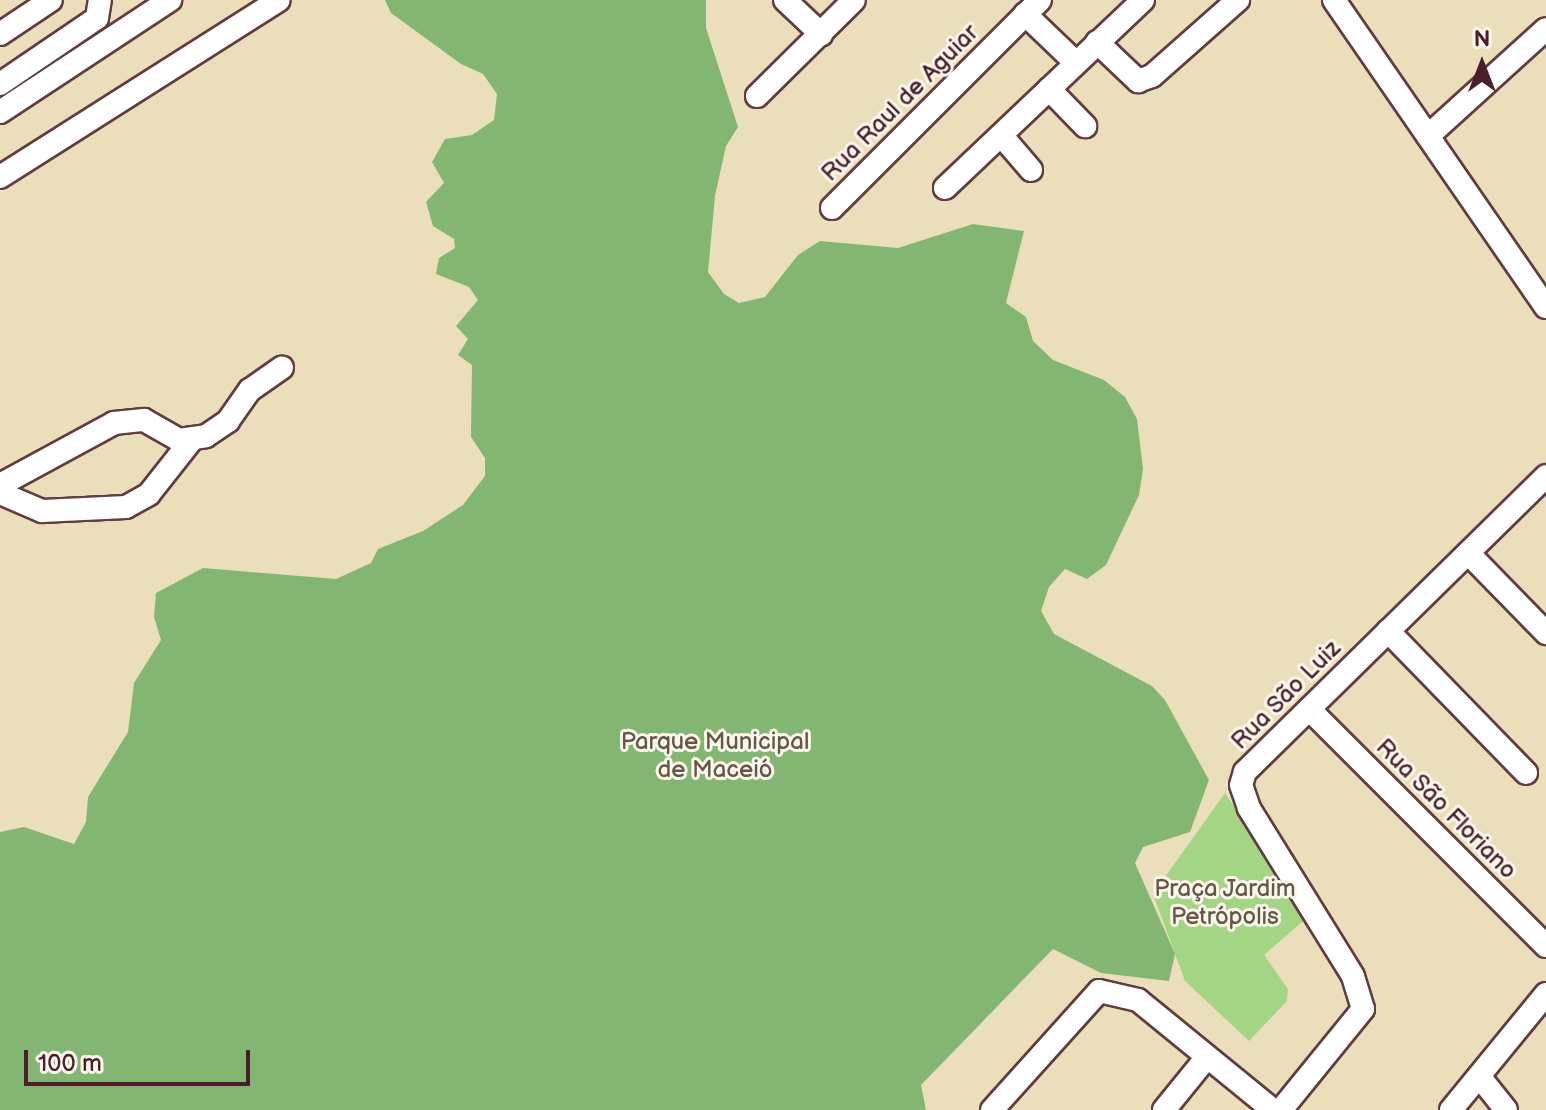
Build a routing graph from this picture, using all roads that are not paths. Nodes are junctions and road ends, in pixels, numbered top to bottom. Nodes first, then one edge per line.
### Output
1 (51, 0) edge
2 (100, 0) edge
3 (170, 0) edge
4 (785, 0) edge
5 (854, 0) edge
6 (1143, 0) edge
7 (1238, 0) edge
8 (1334, 0) edge
9 (276, 2) edge
10 (1033, 7) edge
11 (1546, 29) edge
12 (0, 34) edge
13 (821, 34) junction
14 (1097, 42) junction
15 (1075, 62) junction
16 (0, 84) edge
17 (1049, 89) junction
18 (757, 96) dead end
19 (0, 112) edge
20 (1085, 126) dead end
21 (1001, 135) junction
22 (1428, 136) junction
23 (1031, 170) dead end
24 (0, 177) edge
25 (945, 188) dead end
26 (832, 208) dead end
27 (1546, 307) edge
28 (282, 368) dead end
29 (193, 438) junction
30 (1546, 476) edge
31 (0, 485) edge
32 (0, 493) edge
33 (1468, 553) junction
34 (1388, 631) junction
35 (1546, 633) edge
36 (1309, 709) junction
37 (1526, 773) dead end
38 (1546, 946) edge
39 (1546, 994) edge
40 (1207, 1057) junction
41 (1479, 1076) junction
42 (992, 1110) edge
43 (1164, 1110) edge
44 (1273, 1110) edge
45 (1281, 1110) edge
46 (1451, 1110) edge
47 (1506, 1110) edge

1 - 12 street
2 - 16 street
3 - 19 street
4 - 13 street
5 - 13 street
6 - 14 street
7 - 14 street
8 - 22 street
9 - 24 street
10 - 15 street
10 - 26 street, Rua Raul de Aguiar
11 - 22 street
13 - 18 street
14 - 15 street
15 - 17 street
17 - 20 street
17 - 21 street
21 - 23 street
21 - 25 street
22 - 27 street
28 - 29 street
29 - 31 street
29 - 32 street
30 - 33 street, Rua São Luiz
33 - 34 street, Rua São Luiz
33 - 35 street
34 - 36 street, Rua São Luiz
34 - 37 street
36 - 38 street, Rua São Floriano
36 - 45 street, Rua São Luiz
39 - 41 street
40 - 42 street
40 - 43 street
40 - 44 street
41 - 46 street
41 - 47 street

